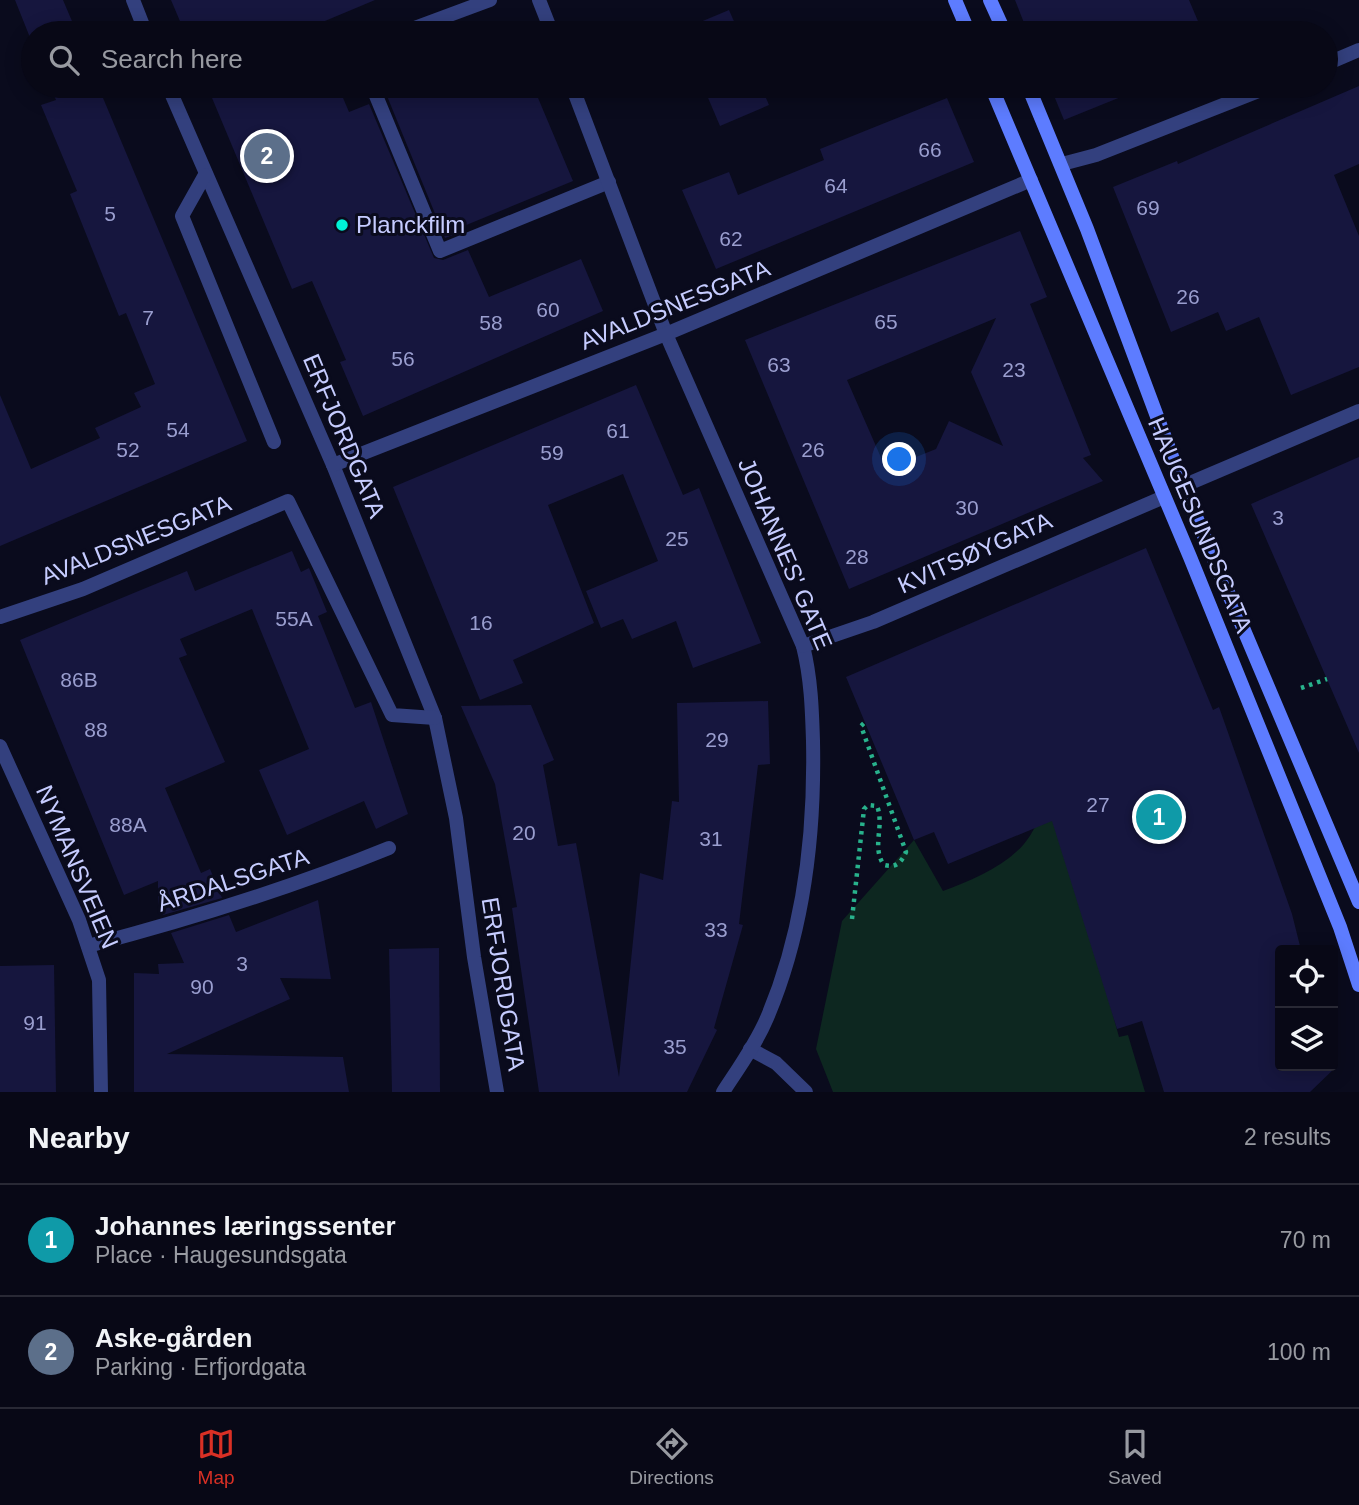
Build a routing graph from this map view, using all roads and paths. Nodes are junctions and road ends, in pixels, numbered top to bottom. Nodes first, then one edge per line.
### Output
1 (133, 0) edge
2 (490, 0) edge
3 (539, 0) edge
4 (955, 0) edge
5 (990, 0) edge
6 (141, 21) edge
7 (433, 21) edge
8 (547, 21) edge
9 (964, 21) edge
10 (1000, 21) edge
11 (1359, 50) edge
12 (1338, 59) edge
13 (173, 98) edge
14 (377, 98) edge
15 (577, 98) edge
16 (996, 98) edge
17 (1032, 98) edge
18 (1240, 98) edge
19 (1062, 164) junction
20 (205, 175) junction
21 (1031, 180) junction
22 (609, 183) junction
23 (666, 334) junction
24 (1359, 411) edge
25 (274, 442) dead end
26 (333, 465) junction
27 (1183, 486) junction
28 (1164, 497) junction
29 (0, 617) edge
30 (803, 646) junction
31 (1327, 679) dead end
32 (1297, 689) dead end
33 (435, 718) junction
34 (865, 722) dead end
35 (0, 746) edge
36 (389, 848) dead end
37 (1359, 902) edge
38 (852, 919) dead end
39 (88, 946) junction
40 (1359, 985) edge
41 (750, 1049) junction
42 (101, 1092) edge
43 (497, 1092) edge
44 (723, 1092) edge
45 (806, 1092) edge

1 - 6 street
2 - 7 street
3 - 8 street
4 - 9 main road
5 - 10 main road
11 - 12 street
13 - 20 street, ERFJORDGATA
14 - 22 street
15 - 22 street, JOHANNES' GATE
16 - 21 main road, HAUGESUNDSGATA
17 - 19 main road, HAUGESUNDSGATA
18 - 19 street
19 - 27 main road, HAUGESUNDSGATA
20 - 25 street
20 - 26 street, ERFJORDGATA
21 - 23 street, AVALDSNESGATA
21 - 28 main road, HAUGESUNDSGATA
22 - 23 street, JOHANNES' GATE
23 - 26 street, AVALDSNESGATA
23 - 30 street, JOHANNES' GATE
24 - 27 street
26 - 33 street, ERFJORDGATA
27 - 37 main road, HAUGESUNDSGATA
28 - 30 street, KVITSØYGATA
28 - 40 main road, HAUGESUNDSGATA
29 - 33 street, AVALDSNESGATA
30 - 41 street, JOHANNES' GATE
31 - 32 path
33 - 43 street, ERFJORDGATA
34 - 38 path
35 - 39 street, NYMANSVEIEN
36 - 39 street, ÅRDALSGATA
39 - 42 street, NYMANSVEIEN
41 - 44 street, JOHANNES' GATE
41 - 45 street

